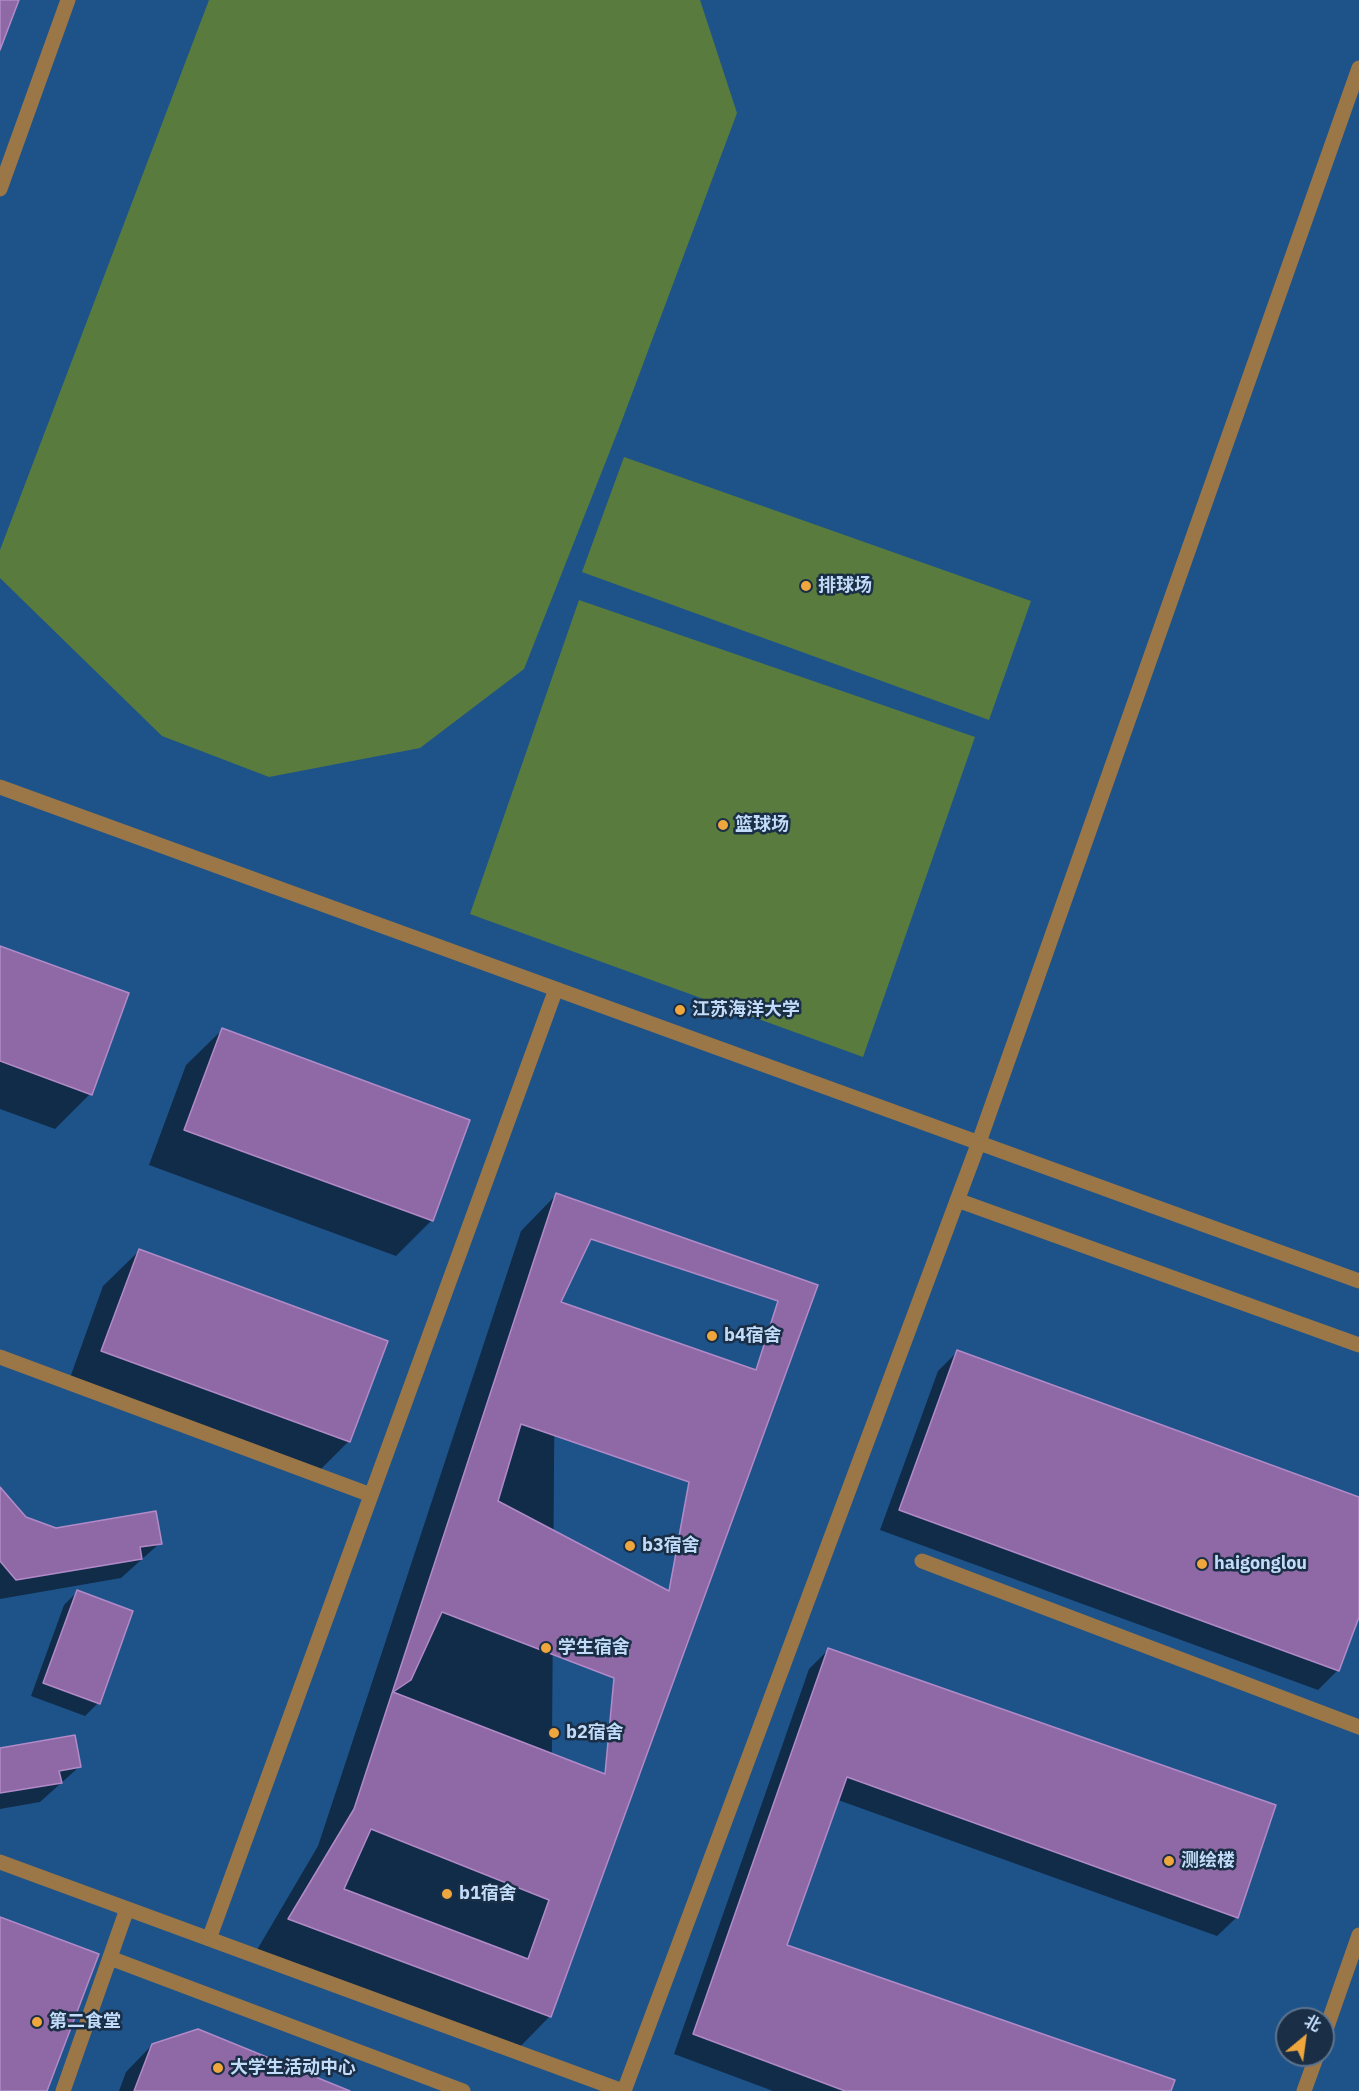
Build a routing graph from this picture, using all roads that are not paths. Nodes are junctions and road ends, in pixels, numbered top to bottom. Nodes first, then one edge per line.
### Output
1 (68, 0) edge
2 (1359, 68) edge
3 (0, 189) edge
4 (0, 787) edge
5 (556, 988) junction
6 (979, 1142) junction
7 (957, 1200) junction
8 (1359, 1281) edge
9 (1359, 1345) edge
10 (0, 1357) edge
11 (371, 1495) junction
12 (922, 1561) dead end
13 (1359, 1727) edge
14 (0, 1862) edge
15 (127, 1909) junction
16 (1359, 1935) edge
17 (209, 1939) junction
18 (110, 1958) junction
19 (1334, 2007) edge
20 (1313, 2067) edge
21 (63, 2091) edge
22 (463, 2091) edge
23 (623, 2091) edge
24 (1304, 2091) edge

1 - 3 lane
2 - 6 lane
4 - 5 lane
5 - 6 lane
5 - 11 lane
6 - 7 lane
6 - 8 lane
7 - 9 lane
7 - 23 lane
10 - 11 lane
11 - 17 lane
12 - 13 lane
14 - 15 lane
15 - 17 lane
15 - 18 lane
16 - 19 lane
17 - 23 lane
18 - 21 lane
18 - 22 lane
20 - 24 lane

